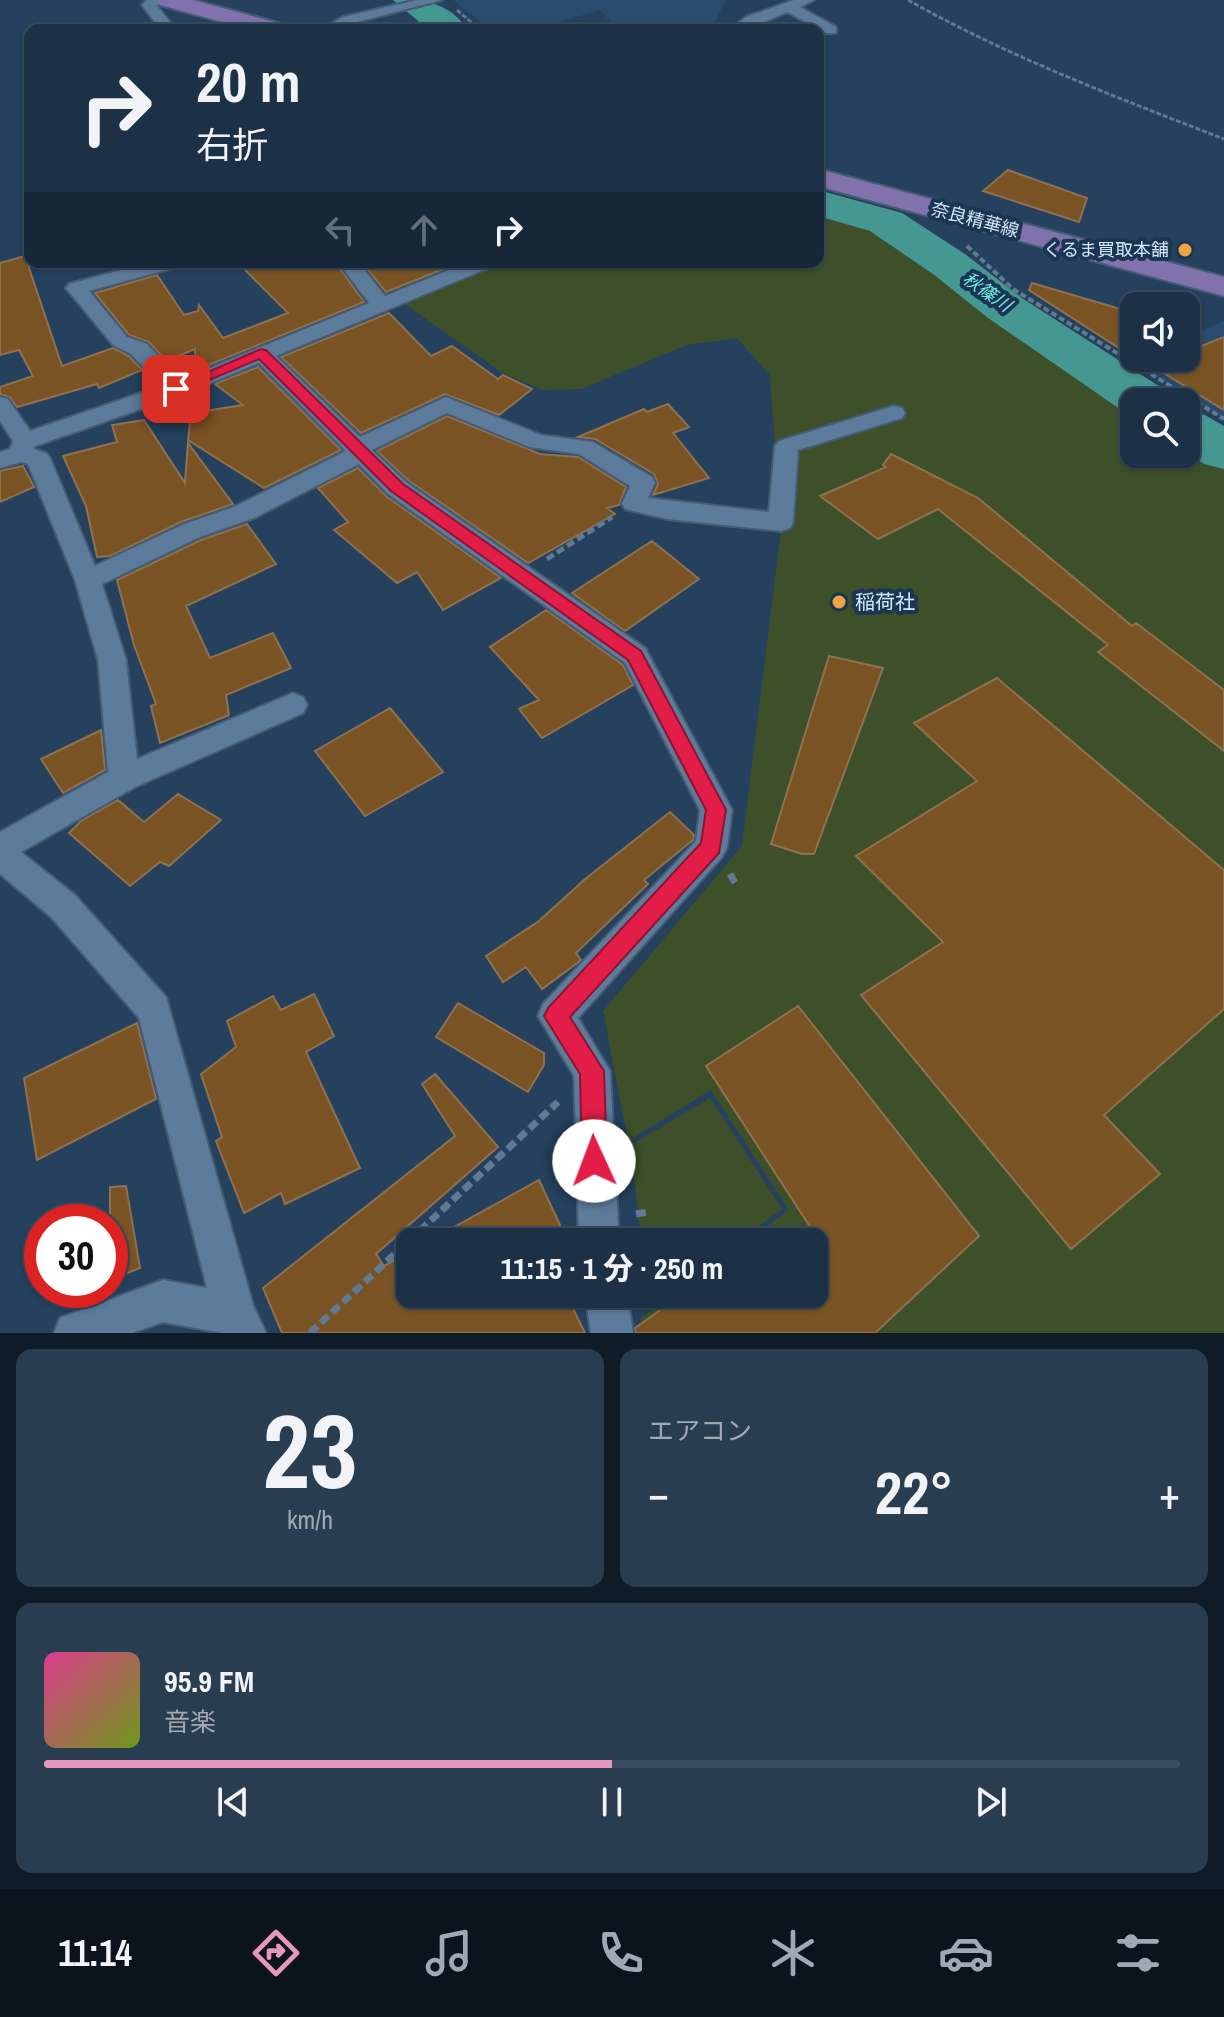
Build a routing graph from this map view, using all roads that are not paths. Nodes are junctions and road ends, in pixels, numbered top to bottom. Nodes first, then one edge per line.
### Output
1 (156, 0) edge
2 (168, 0) edge
3 (433, 0) edge
4 (807, 0) edge
5 (787, 6) junction
6 (164, 24) edge
7 (256, 24) edge
8 (339, 24) edge
9 (745, 24) edge
10 (820, 24) edge
11 (824, 26) edge
12 (831, 30) dead end
13 (824, 179) edge
14 (151, 268) edge
15 (353, 268) edge
16 (472, 268) edge
17 (1224, 287) edge
18 (382, 306) junction
19 (261, 353) junction
20 (176, 389) junction
21 (0, 404) edge
22 (894, 413) dead end
23 (359, 450) junction
24 (15, 451) edge
25 (88, 580) junction
26 (293, 705) dead end
27 (124, 778) junction
28 (0, 851) edge
29 (598, 1228) edge
30 (608, 1308) edge
31 (239, 1323) edge
32 (75, 1333) edge
33 (612, 1333) edge

1 - 6 street
2 - 7 main road
3 - 8 street
4 - 5 street
5 - 9 street
5 - 10 street
11 - 12 street
13 - 17 main road, 奈良精華線
14 - 20 street
15 - 18 street
16 - 18 street
18 - 19 street
19 - 20 street
19 - 23 street
20 - 24 street
21 - 24 street
22 - 23 street
23 - 25 street
23 - 29 street
24 - 25 street
25 - 27 street
26 - 27 street
27 - 28 street
28 - 31 street
30 - 33 street
31 - 32 street

